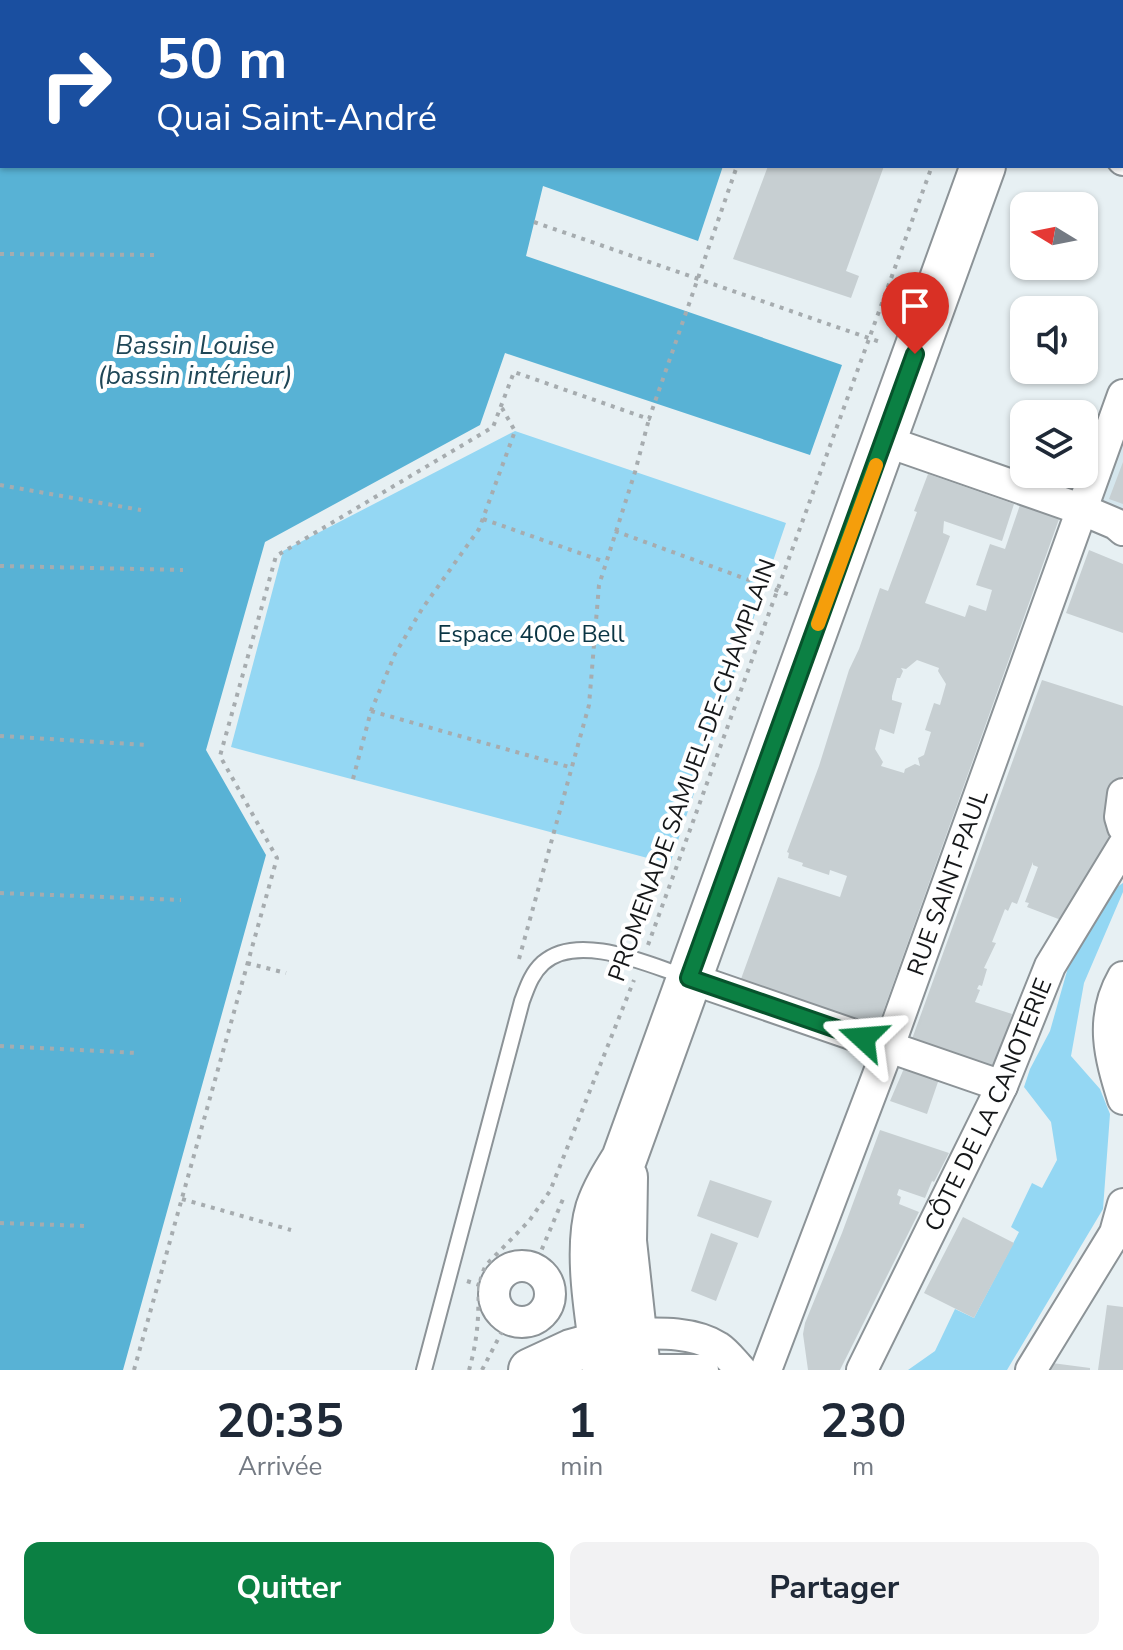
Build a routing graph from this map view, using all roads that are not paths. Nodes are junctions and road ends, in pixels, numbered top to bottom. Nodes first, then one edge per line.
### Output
1 (982, 168) edge
2 (1123, 395) edge
3 (885, 441) junction
4 (1083, 510) junction
5 (1123, 530) edge
6 (1123, 794) edge
7 (1123, 827) edge
8 (1123, 846) edge
9 (1123, 977) edge
10 (689, 978) junction
11 (889, 1046) junction
12 (1002, 1086) junction
13 (1123, 1099) edge
14 (1123, 1204) edge
15 (509, 1318) joint
16 (624, 1358) edge
17 (424, 1370) edge
18 (530, 1370) edge
19 (703, 1370) edge
20 (725, 1370) edge
21 (741, 1370) edge
22 (766, 1370) edge
23 (862, 1370) edge
24 (1031, 1370) edge

1 - 3 main road
2 - 4 street, RUE SAINT-PAUL
3 - 4 street
3 - 10 main road
4 - 5 street
4 - 11 street, RUE SAINT-PAUL
6 - 7 street
8 - 12 street, CÔTE DE LA CANOTERIE
9 - 13 street
10 - 11 street
10 - 16 main road
10 - 17 lane
11 - 12 street
11 - 22 street, RUE SAINT-PAUL
12 - 23 street, CÔTE DE LA CANOTERIE
14 - 24 street
15 - 15 street
16 - 18 main road
16 - 19 street
16 - 21 street
20 - 21 street

